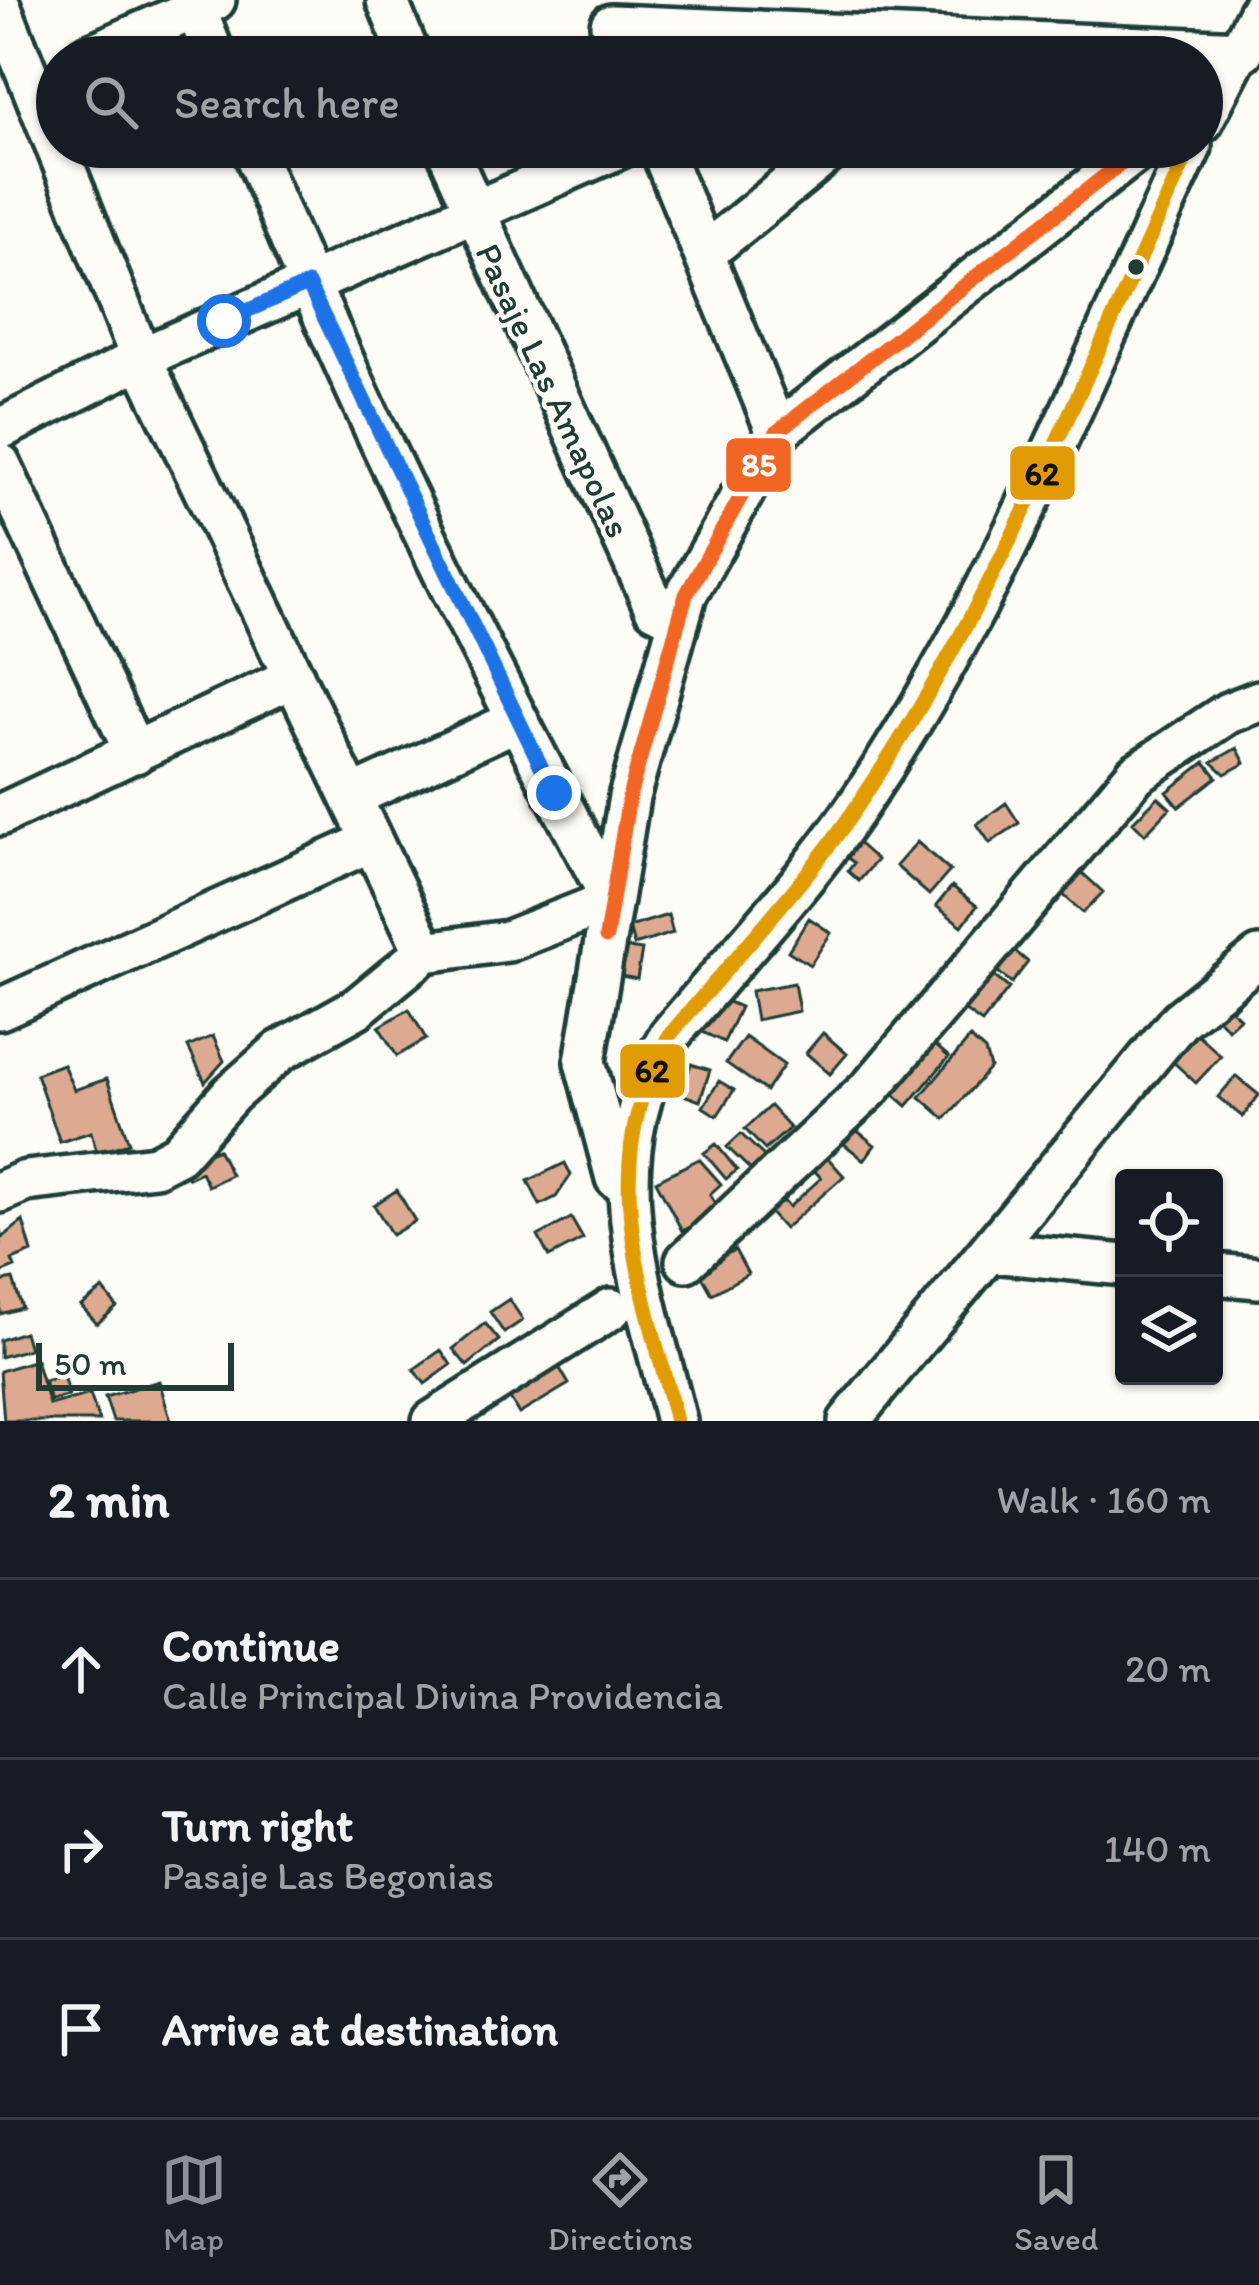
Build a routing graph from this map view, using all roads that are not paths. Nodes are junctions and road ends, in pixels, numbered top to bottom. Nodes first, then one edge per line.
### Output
1 (387, 0) edge
2 (201, 3) edge
3 (0, 6) edge
4 (1259, 12) edge
5 (612, 28) edge
6 (130, 36) edge
7 (210, 36) edge
8 (402, 36) edge
9 (736, 36) edge
10 (1223, 51) edge
11 (1243, 51) junction
12 (1223, 80) edge
13 (36, 96) edge
14 (65, 168) edge
15 (261, 168) edge
16 (454, 168) edge
17 (573, 168) edge
18 (669, 168) edge
19 (809, 168) edge
20 (1115, 168) edge
21 (1180, 168) edge
22 (472, 212) junction
23 (705, 253) junction
24 (308, 284) junction
25 (141, 358) junction
26 (0, 429) edge
27 (777, 431) junction
28 (0, 464) edge
29 (679, 620) junction
30 (294, 677) junction
31 (1259, 701) edge
32 (516, 722) junction
33 (135, 753) junction
34 (351, 796) junction
35 (0, 815) edge
36 (372, 841) junction
37 (612, 900) junction
38 (425, 952) junction
39 (1259, 956) edge
40 (0, 1009) edge
41 (0, 1192) edge
42 (631, 1232) junction
43 (992, 1252) junction
44 (686, 1262) dead end
45 (1115, 1264) edge
46 (1223, 1275) edge
47 (1259, 1278) edge
48 (611, 1309) dead end
49 (433, 1421) edge
50 (676, 1421) edge
51 (849, 1421) edge

1 - 8 street
2 - 6 street
2 - 7 street
3 - 13 street
4 - 11 street
5 - 9 street
10 - 11 street
11 - 12 street
14 - 25 street
15 - 24 street
16 - 22 street, Pasaje Las Amapolas
17 - 22 street
18 - 23 street
19 - 23 street
20 - 27 street
21 - 42 street
22 - 24 street
22 - 29 street, Pasaje Las Amapolas
23 - 27 street
24 - 25 street
24 - 32 street
25 - 26 street
25 - 30 street
27 - 29 street
28 - 33 street
29 - 37 street
30 - 33 street
30 - 34 street
31 - 44 street
32 - 34 street
32 - 37 street
33 - 35 street
34 - 36 street
36 - 38 street
36 - 40 street
37 - 38 street
37 - 42 street
38 - 41 street
39 - 43 street
42 - 50 street
43 - 45 street
43 - 51 street
46 - 47 street
48 - 49 street

